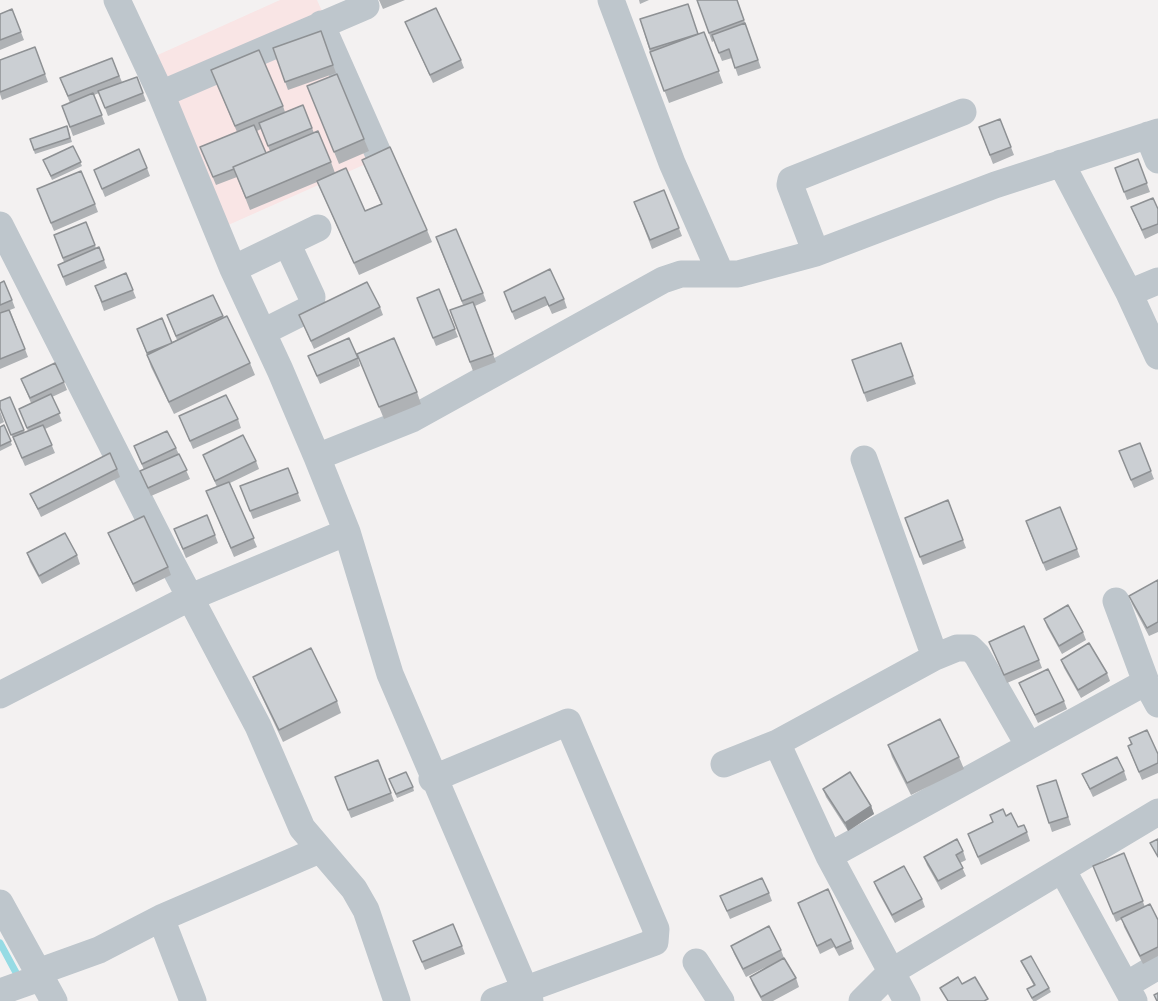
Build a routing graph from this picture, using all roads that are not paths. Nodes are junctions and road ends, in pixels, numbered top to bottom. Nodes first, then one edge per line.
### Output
1 (117, 0) edge
2 (611, 0) edge
3 (366, 6) dead end
4 (321, 24) junction
5 (160, 94) junction
6 (963, 112) dead end
7 (1155, 142) edge
8 (382, 162) edge
9 (1060, 163) junction
10 (0, 227) edge
11 (318, 228) dead end
12 (287, 243) junction
13 (816, 253) junction
14 (233, 269) junction
15 (720, 272) junction
16 (1158, 281) edge
17 (1129, 293) junction
18 (263, 332) junction
19 (1158, 356) edge
20 (316, 457) junction
21 (864, 459) dead end
22 (347, 532) junction
23 (190, 597) junction
24 (1116, 601) dead end
25 (935, 657) junction
26 (1152, 693) edge
27 (0, 694) edge
28 (777, 742) junction
29 (1029, 746) junction
30 (724, 764) dead end
31 (432, 779) junction
32 (1158, 812) edge
33 (319, 850) junction
34 (829, 856) junction
35 (1063, 871) junction
36 (0, 903) edge
37 (161, 918) junction
38 (696, 962) dead end
39 (1158, 966) edge
40 (891, 972) junction
41 (15, 986) edge
42 (1130, 993) edge
43 (527, 995) edge
44 (54, 1001) edge
45 (193, 1001) edge
46 (397, 1001) edge
47 (494, 1001) edge
48 (721, 1001) edge
49 (862, 1001) edge
50 (907, 1001) edge

1 - 5 street
2 - 15 street
3 - 4 street
4 - 5 street
4 - 8 street
5 - 14 street
6 - 13 street
7 - 9 street
9 - 13 street
9 - 17 street
10 - 23 street
11 - 12 street
12 - 14 street
12 - 18 street
13 - 15 street
14 - 18 street
15 - 20 street
16 - 17 street
17 - 19 street
18 - 20 street
20 - 22 street
21 - 25 street
22 - 23 street
22 - 31 street
23 - 27 street
23 - 33 street
24 - 26 street
25 - 28 street
25 - 29 street
26 - 29 street
28 - 30 street
28 - 34 street
29 - 34 street
31 - 43 street
31 - 43 street
32 - 35 street
33 - 37 street
33 - 46 street
34 - 40 street
35 - 40 street
35 - 42 street
36 - 41 street
37 - 41 street
37 - 45 street
38 - 48 street
39 - 42 street
40 - 49 street
40 - 50 street
41 - 44 street
43 - 47 street

